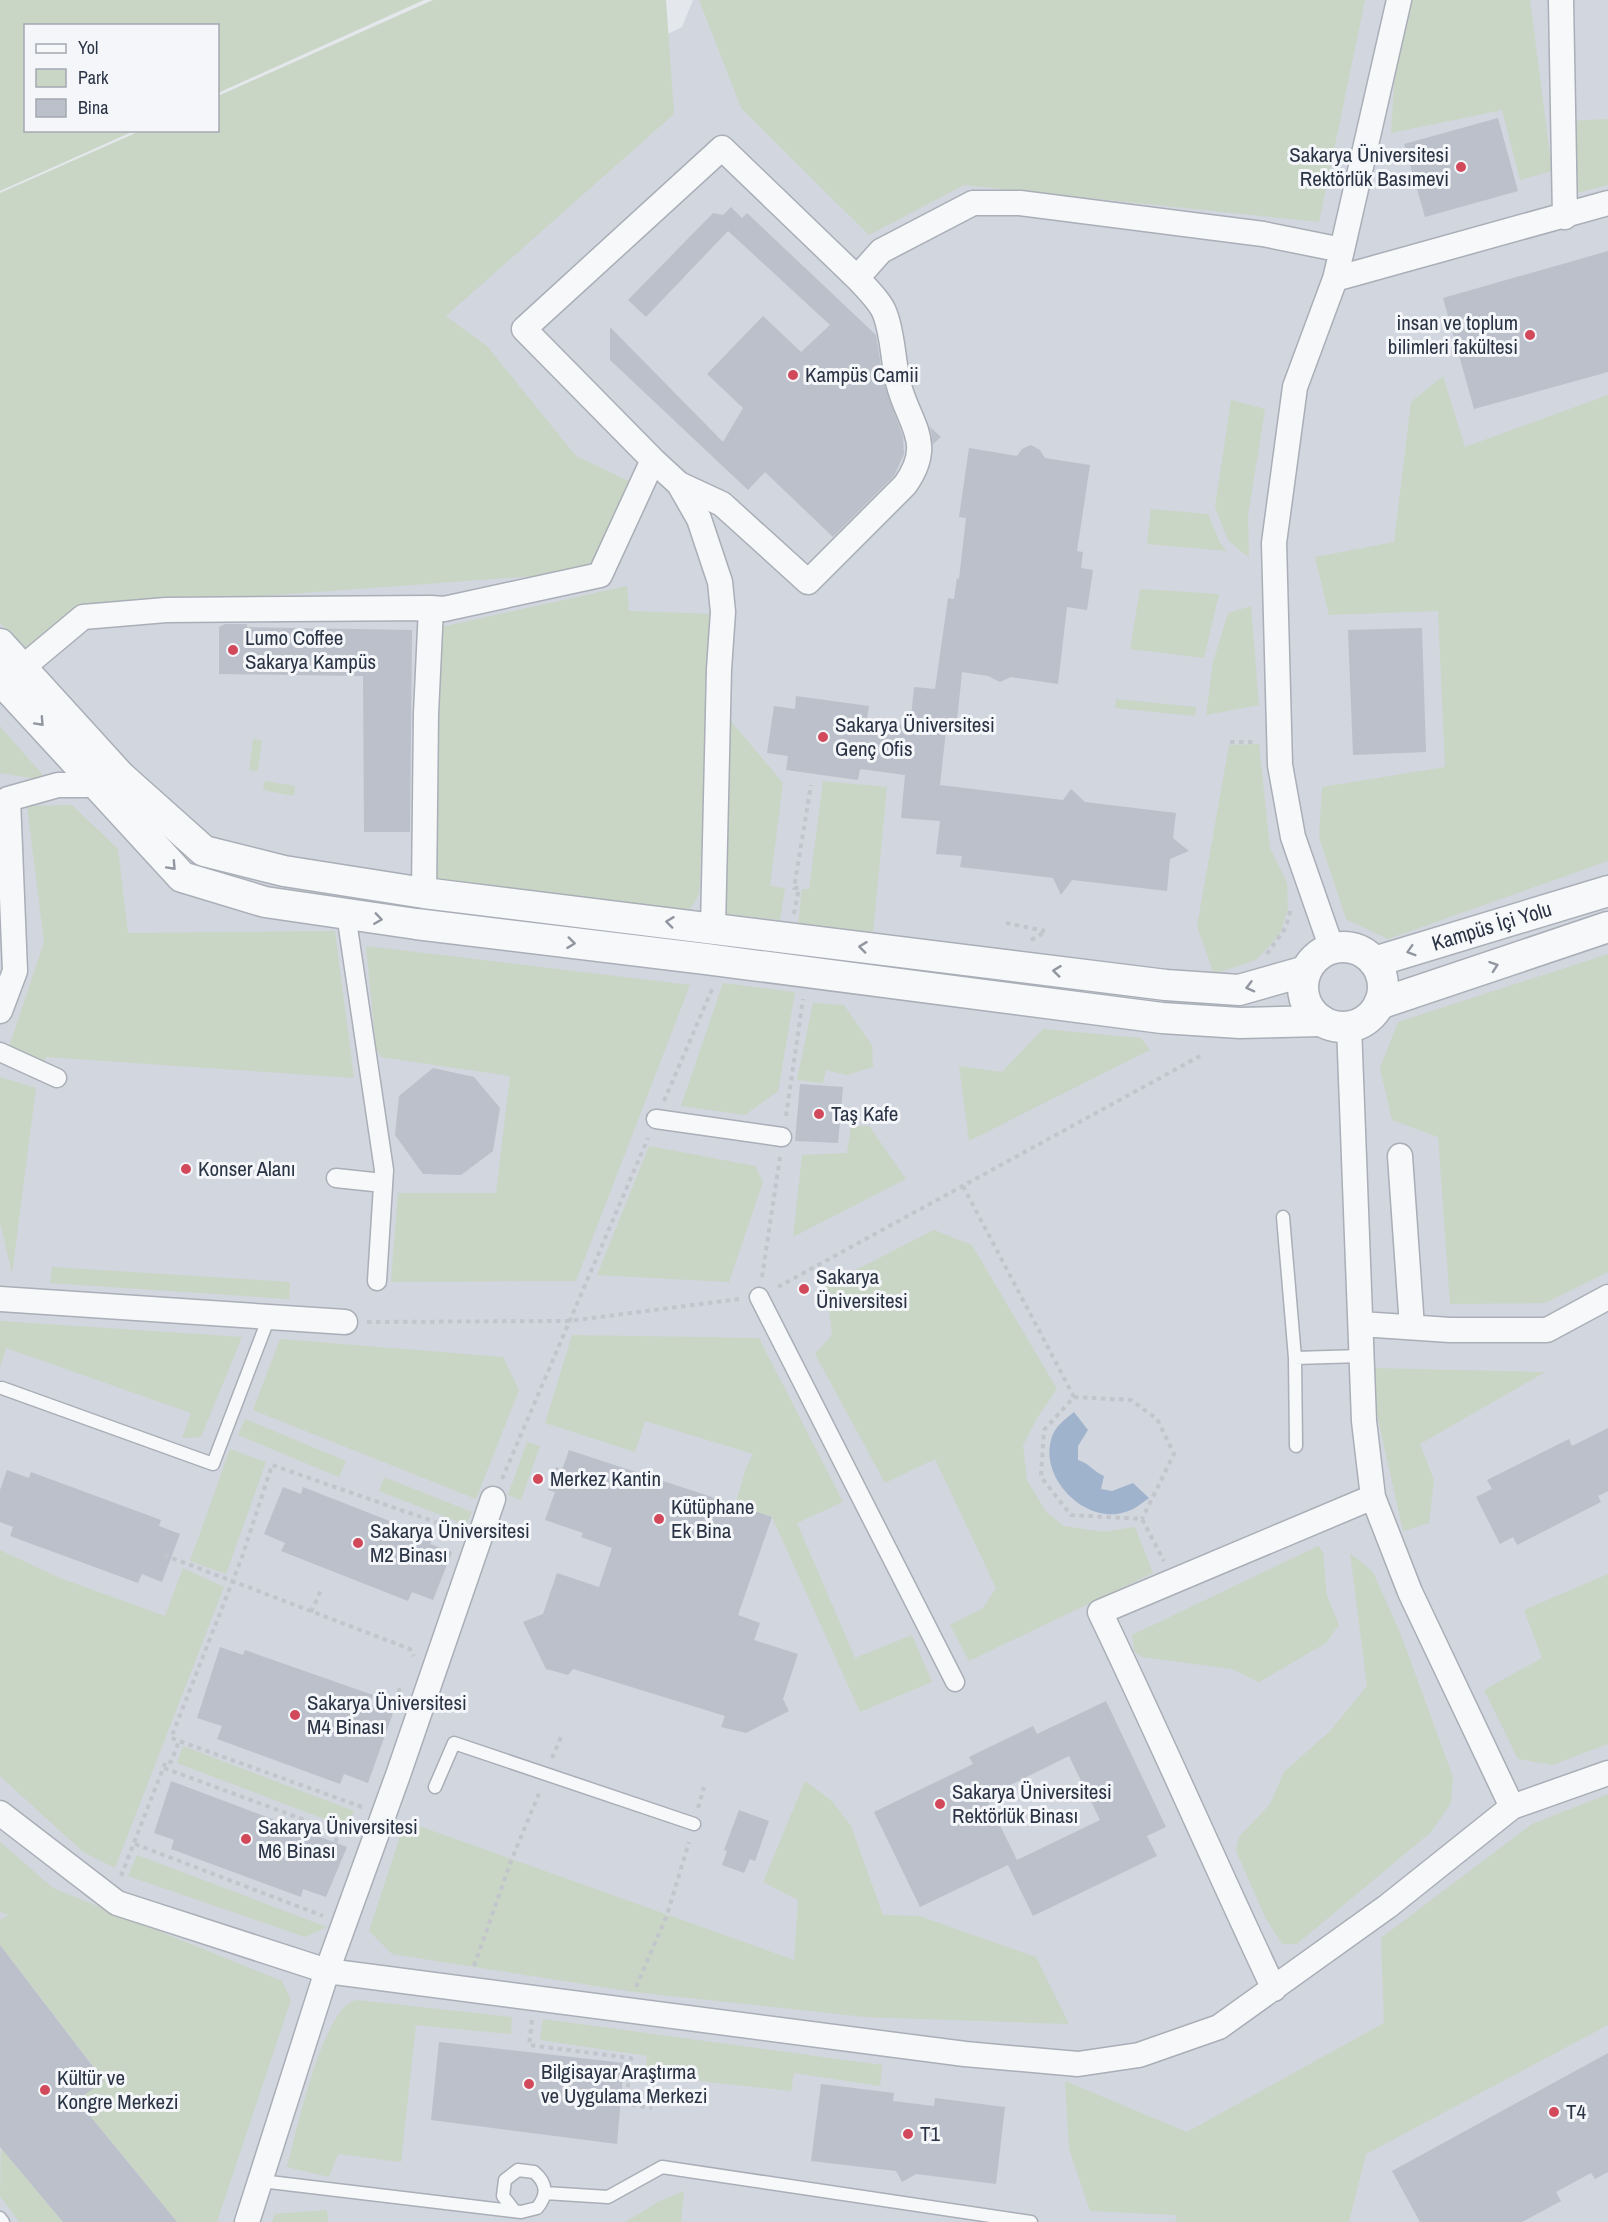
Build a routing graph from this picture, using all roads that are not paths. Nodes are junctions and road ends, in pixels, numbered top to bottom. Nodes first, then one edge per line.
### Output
1 (1399, 0) edge
2 (1561, 0) edge
3 (1608, 203) edge
4 (1565, 217) junction
5 (1342, 250) junction
6 (857, 278) junction
7 (1335, 279) junction
8 (653, 460) junction
9 (679, 484) junction
10 (431, 608) junction
11 (0, 644) edge
12 (11, 674) edge
13 (109, 780) junction
14 (4, 801) edge
15 (1608, 891) edge
16 (424, 892) junction
17 (6, 896) edge
18 (346, 914) junction
19 (713, 927) junction
20 (1608, 927) edge
21 (1332, 949) junction
22 (1374, 962) junction
23 (8, 970) edge
24 (1306, 971) junction
25 (1379, 1004) junction
26 (0, 1011) edge
27 (1335, 1024) junction
28 (0, 1052) edge
29 (57, 1078) dead end
30 (656, 1119) road end
31 (783, 1137) road end
32 (1400, 1156) dead end
33 (336, 1178) dead end
34 (383, 1183) junction
35 (1283, 1217) dead end
36 (377, 1281) dead end
37 (759, 1297) road end
38 (1608, 1297) edge
39 (0, 1299) edge
40 (269, 1317) junction
41 (345, 1322) road end
42 (1361, 1324) junction
43 (1412, 1327) junction
44 (1362, 1356) junction
45 (1295, 1358) junction
46 (2, 1388) dead end
47 (1296, 1446) dead end
48 (1373, 1497) junction
49 (493, 1499) road end
50 (955, 1682) dead end
51 (1608, 1773) edge
52 (435, 1787) dead end
53 (1512, 1807) junction
54 (0, 1813) edge
55 (694, 1824) road end
56 (327, 1971) junction
57 (1274, 1989) junction
58 (261, 2181) junction
59 (545, 2193) junction
60 (513, 2210) junction
61 (247, 2222) edge
62 (1031, 2222) edge

1 - 5 street
2 - 4 street
3 - 4 street
4 - 7 street
5 - 6 street
5 - 7 street
6 - 8 street
6 - 9 street
7 - 21 street
8 - 9 street
8 - 10 street
9 - 19 street
10 - 12 street
10 - 16 street
11 - 12 street
12 - 13 street
13 - 14 street
13 - 16 street
13 -> 18 street
14 - 17 street
15 -> 22 street, Kampüs İçi Yolu
19 -> 16 street
17 - 23 street
18 -> 27 street
18 - 34 street
24 -> 19 street
25 -> 20 street, Kampüs İçi Yolu
21 - 22 street
21 - 24 street
22 - 25 street
23 - 26 street
24 - 27 street
25 - 27 street
27 - 42 street
28 - 29 street
30 - 31 street
32 - 43 street
33 - 34 street
34 - 36 street
35 - 45 lane
37 - 50 street
38 - 43 street
39 - 40 street
40 - 41 street
40 - 46 lane
42 - 43 street
42 - 44 street
44 - 45 lane
44 - 48 street
45 - 47 lane
48 - 53 street
48 - 57 street
49 - 56 street
51 - 53 street
52 - 55 lane
53 - 57 street
54 - 56 street
56 - 57 street
56 - 58 street
58 - 60 lane
58 - 61 street
59 - 60 lane
59 - 60 lane
59 - 62 lane

